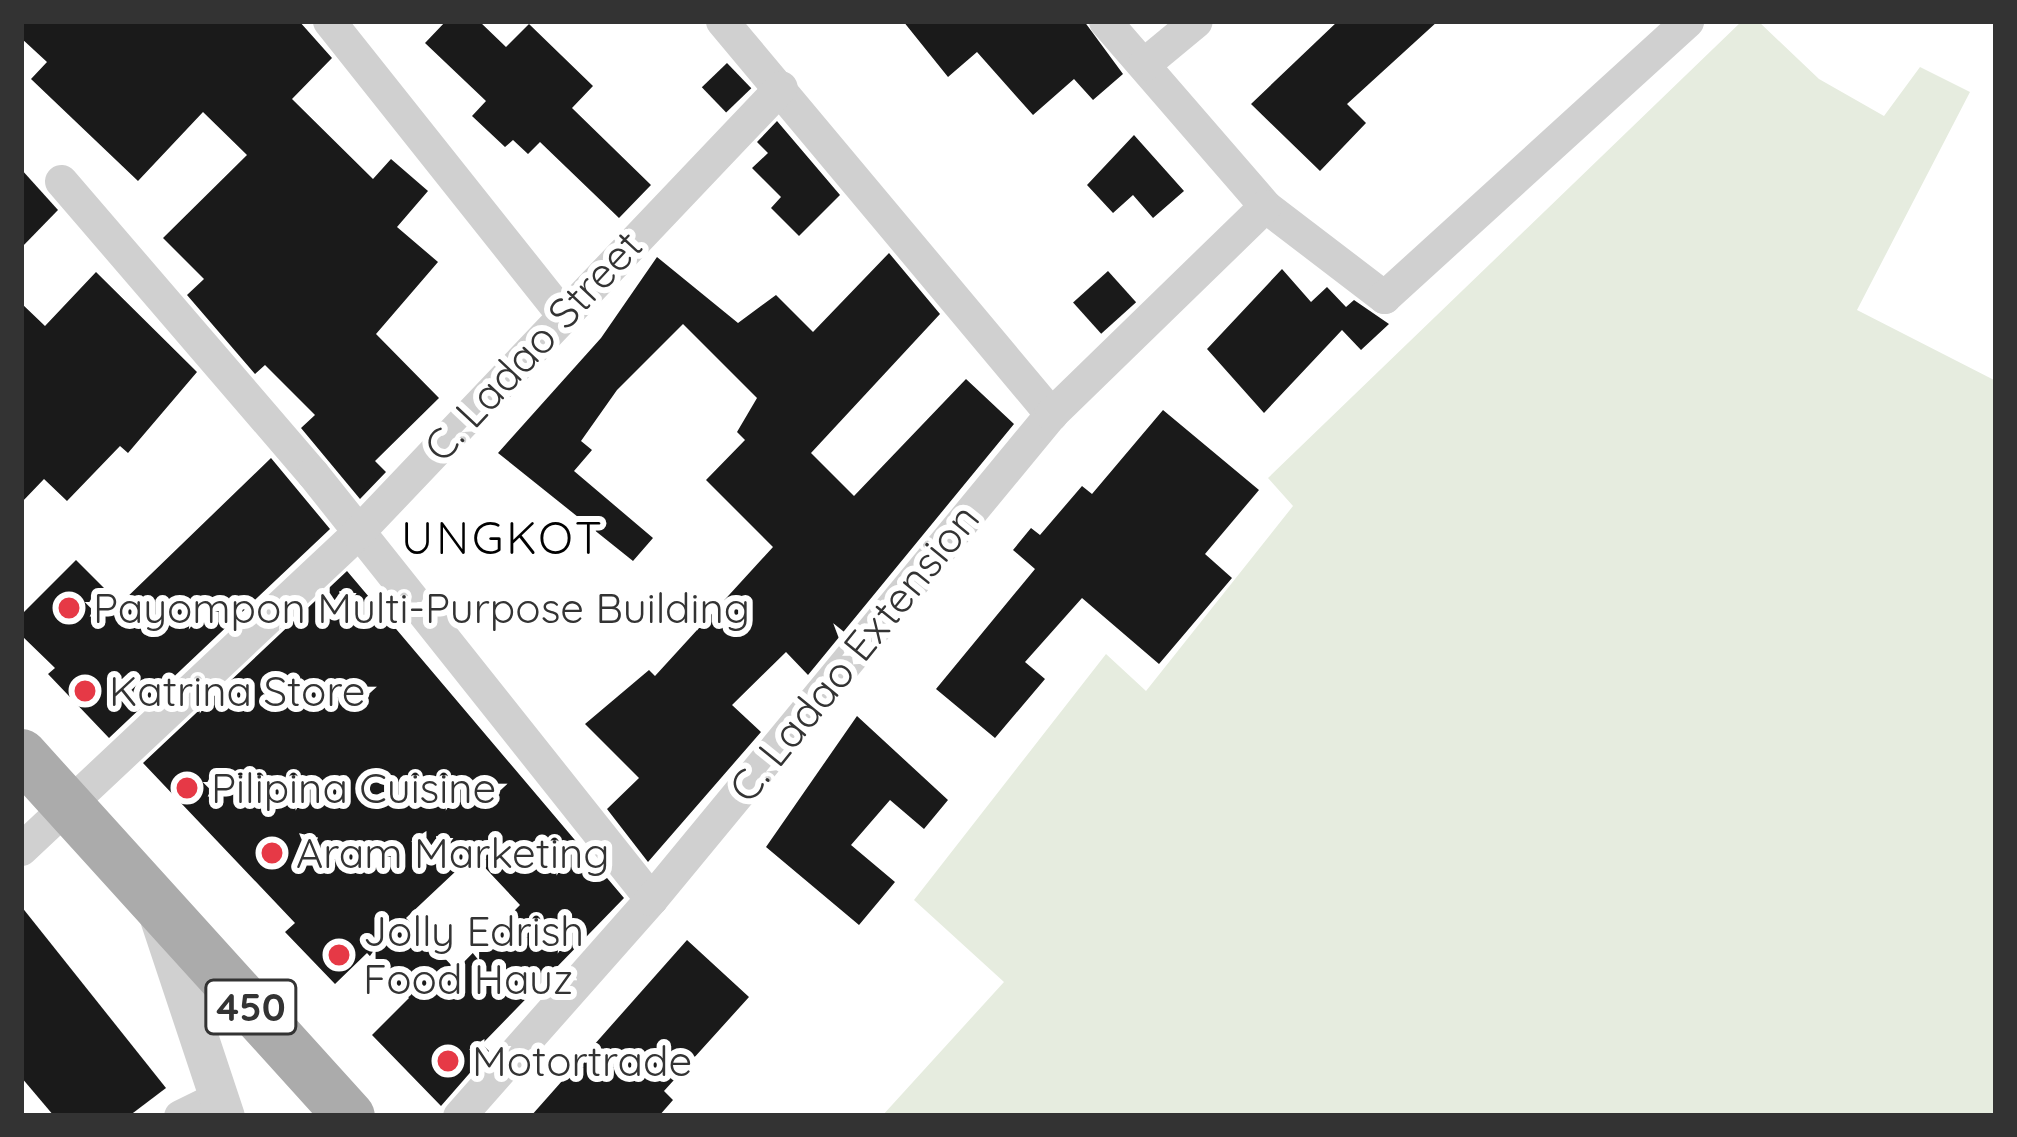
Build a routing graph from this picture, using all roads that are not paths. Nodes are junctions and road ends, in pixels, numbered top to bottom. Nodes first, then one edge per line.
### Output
1 (329, 21) edge
2 (722, 21) edge
3 (1105, 21) edge
4 (1196, 21) edge
5 (1688, 21) edge
6 (1144, 64) junction
7 (781, 87) junction
8 (61, 182) dead end
9 (1265, 206) junction
10 (562, 314) junction
11 (1051, 414) junction
12 (358, 532) junction
13 (21, 754) edge
14 (68, 803) junction
15 (21, 849) edge
16 (153, 898) junction
17 (651, 899) junction
18 (222, 1106) edge
19 (179, 1116) edge
20 (349, 1116) edge
21 (459, 1116) edge

1 - 10 street
2 - 7 street
3 - 6 street
4 - 6 street
5 - 9 street
6 - 9 street
7 - 10 street, C. Ladao Street
7 - 11 street
8 - 12 street
9 - 11 street, C. Ladao Extension
10 - 12 street, C. Ladao Street
11 - 17 street, C. Ladao Extension
12 - 14 street, C. Ladao Street
12 - 17 street
13 - 14 main road, 450
14 - 15 street, C. Ladao Street
14 - 16 main road, 450
16 - 18 street
16 - 20 main road, 450
17 - 21 street, C. Ladao Extension
18 - 19 street

